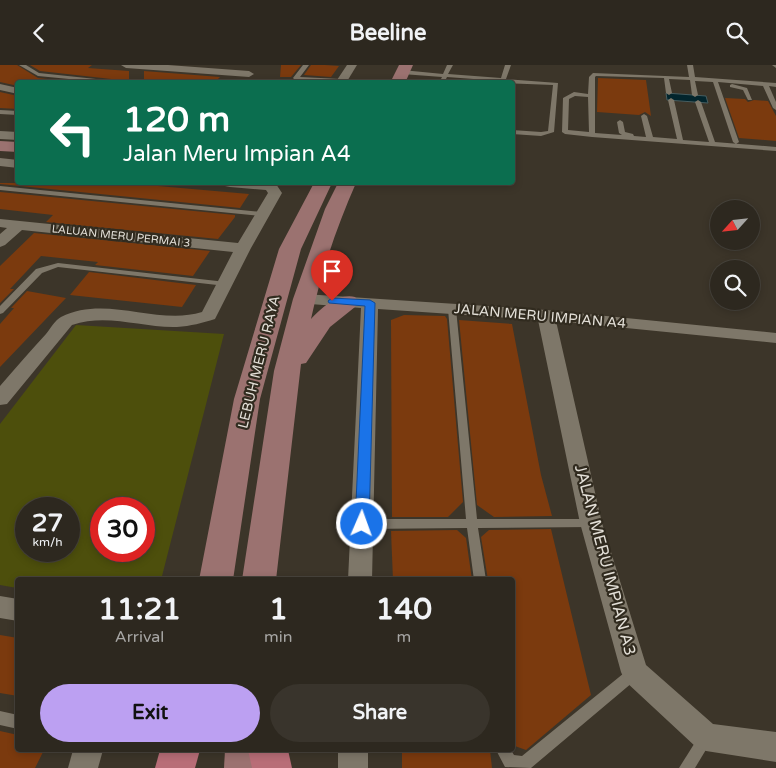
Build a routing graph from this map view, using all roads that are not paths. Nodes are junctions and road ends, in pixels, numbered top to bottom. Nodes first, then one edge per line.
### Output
1 (22, 65) edge
2 (126, 65) edge
3 (257, 65) edge
4 (306, 65) edge
5 (352, 65) edge
6 (450, 65) edge
7 (508, 65) edge
8 (690, 65) edge
9 (402, 73) edge
10 (444, 75) junction
11 (692, 75) junction
12 (666, 77) junction
13 (245, 78) edge
14 (770, 78) dead end
15 (97, 80) edge
16 (318, 80) edge
17 (342, 80) edge
18 (442, 80) edge
19 (493, 80) edge
20 (503, 80) edge
21 (515, 82) edge
22 (717, 83) junction
23 (765, 84) junction
24 (776, 85) edge
25 (0, 87) edge
26 (15, 90) edge
27 (669, 93) dead end
28 (696, 95) dead end
29 (591, 96) junction
30 (750, 99) dead end
31 (671, 100) dead end
32 (698, 102) dead end
33 (776, 108) edge
34 (0, 112) edge
35 (15, 113) edge
36 (644, 116) dead end
37 (620, 122) dead end
38 (515, 132) edge
39 (592, 135) junction
40 (15, 138) edge
41 (649, 138) junction
42 (766, 140) dead end
43 (680, 141) junction
44 (713, 144) junction
45 (736, 144) junction
46 (3, 147) edge
47 (776, 149) edge
48 (15, 160) edge
49 (255, 185) edge
50 (322, 185) edge
51 (346, 185) edge
52 (0, 188) edge
53 (262, 214) junction
54 (0, 223) edge
55 (19, 225) junction
56 (0, 242) edge
57 (243, 248) junction
58 (315, 265) junction
59 (226, 284) junction
60 (304, 299) junction
61 (356, 302) junction
62 (452, 309) junction
63 (0, 311) edge
64 (546, 315) junction
65 (776, 338) edge
66 (287, 371) junction
67 (0, 399) edge
68 (472, 523) junction
69 (591, 523) junction
70 (362, 524) junction
71 (217, 577) edge
72 (259, 577) edge
73 (360, 577) edge
74 (480, 577) edge
75 (0, 607) edge
76 (15, 610) edge
77 (635, 672) junction
78 (0, 718) edge
79 (15, 720) edge
80 (706, 737) junction
81 (776, 747) edge
82 (87, 752) edge
83 (179, 752) edge
84 (192, 752) edge
85 (245, 752) edge
86 (268, 752) edge
87 (353, 752) edge
88 (504, 752) edge
89 (83, 768) edge
90 (175, 768) edge
91 (190, 768) edge
92 (244, 768) edge
93 (272, 768) edge
94 (353, 768) edge
95 (686, 768) edge

1 - 15 lane
2 - 13 street
3 - 13 street
4 - 16 lane
5 - 17 street
6 - 10 lane
7 - 20 lane
8 - 11 lane
9 - 10 lane
10 - 18 lane
10 - 19 lane
11 - 12 lane
11 - 14 lane
11 - 22 lane
11 - 28 lane
12 - 27 lane
12 - 29 lane
21 - 38 lane
22 - 23 lane
22 - 30 lane
22 - 45 lane
23 - 24 lane
23 - 33 lane
25 - 26 street
29 - 39 lane
29 - 39 lane
31 - 43 lane
32 - 44 lane
34 - 35 lane
36 - 41 lane
37 - 41 lane
39 - 41 lane
40 - 46 street
41 - 43 lane
42 - 45 lane
43 - 44 lane
44 - 45 lane
45 - 47 lane
46 - 48 street
49 - 53 street
50 - 71 main road, LEBUH MERU RAYA
51 - 58 main road, LEBUH MERU RAYA
52 - 53 lane
53 - 57 street
54 - 55 street, LALUAN MERU PERMAI 3
55 - 56 street
55 - 57 street, LALUAN MERU PERMAI 3
57 - 59 street
58 - 60 main road, LEBUH MERU RAYA
58 - 61 main road
59 - 63 lane
59 - 67 street
60 - 61 street, JALAN MERU IMPIAN A4
60 - 66 main road, LEBUH MERU RAYA
61 - 62 street, JALAN MERU IMPIAN A4
61 - 66 main road
61 - 70 street
62 - 64 street, JALAN MERU IMPIAN A4
62 - 68 lane
64 - 65 street, JALAN MERU IMPIAN A4
64 - 69 street, JALAN MERU IMPIAN A3
66 - 72 main road, LEBUH MERU RAYA
68 - 69 lane
68 - 70 lane
68 - 74 lane
69 - 77 street, JALAN MERU IMPIAN A3
70 - 73 street
75 - 76 street
77 - 80 street, JALAN MERU IMPIAN A3
77 - 88 lane
78 - 79 lane
80 - 81 street
80 - 95 lane
82 - 89 street
83 - 90 main road
84 - 91 main road
85 - 92 main road
86 - 93 main road
87 - 94 street

